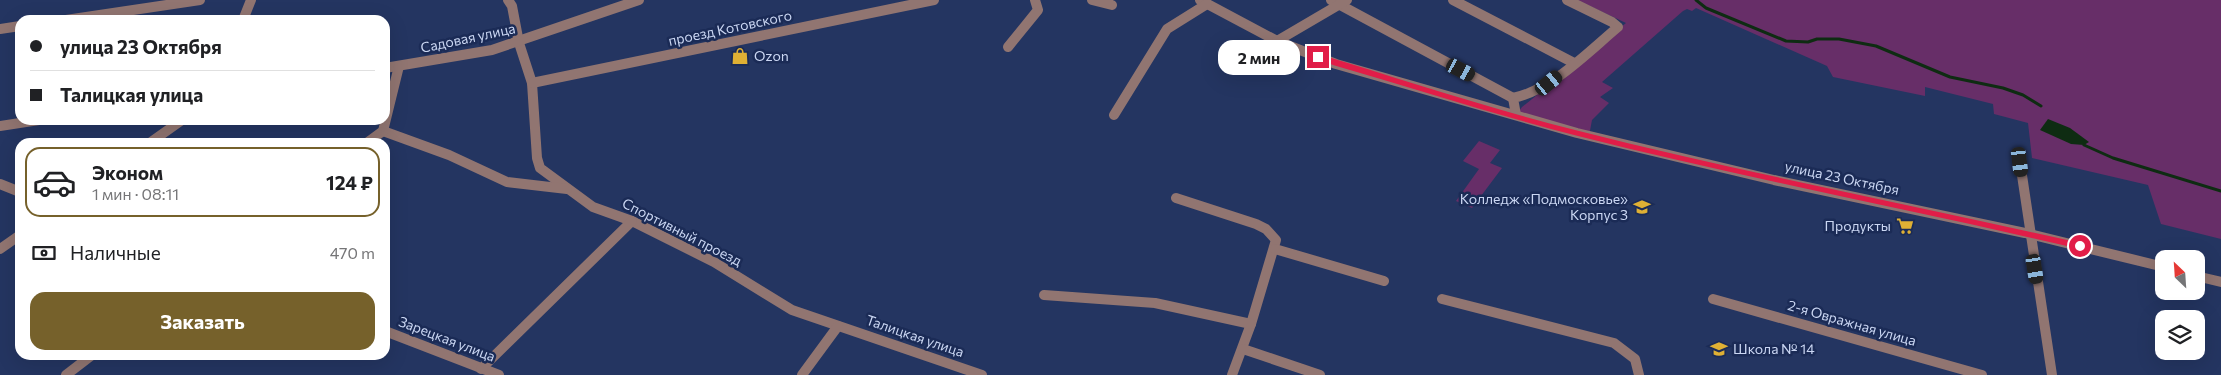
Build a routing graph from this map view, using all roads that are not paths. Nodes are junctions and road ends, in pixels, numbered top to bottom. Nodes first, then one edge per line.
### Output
1 (200, 0) edge
2 (251, 0) edge
3 (508, 0) edge
4 (639, 0) edge
5 (934, 0) edge
6 (1035, 0) edge
7 (1092, 0) edge
8 (1454, 0) edge
9 (1567, 0) edge
10 (1203, 2) edge
11 (1339, 2) edge
12 (1112, 5) dead end
13 (100, 15) edge
14 (246, 15) edge
15 (15, 27) edge
16 (0, 29) edge
17 (1277, 41) junction
18 (519, 43) junction
19 (1008, 47) dead end
20 (1574, 63) junction
21 (399, 66) junction
22 (390, 67) edge
23 (532, 83) junction
24 (1513, 98) junction
25 (390, 103) edge
26 (1114, 115) dead end
27 (1516, 115) junction
28 (15, 124) edge
29 (175, 125) edge
30 (384, 125) edge
31 (0, 126) edge
32 (383, 131) junction
33 (157, 138) edge
34 (373, 138) edge
35 (2020, 162) dead end
36 (0, 184) edge
37 (568, 189) junction
38 (15, 190) edge
39 (1176, 198) dead end
40 (632, 221) junction
41 (2030, 234) junction
42 (15, 238) edge
43 (0, 249) edge
44 (1275, 249) junction
45 (2155, 266) edge
46 (2205, 278) edge
47 (1384, 281) dead end
48 (2221, 282) edge
49 (1044, 295) dead end
50 (1442, 298) dead end
51 (1713, 299) dead end
52 (1251, 324) junction
53 (838, 326) junction
54 (390, 333) edge
55 (1243, 348) junction
56 (86, 360) edge
57 (481, 368) junction
58 (66, 375) edge
59 (499, 375) edge
60 (802, 375) edge
61 (982, 375) edge
62 (1232, 375) edge
63 (1320, 375) edge
64 (1639, 375) edge
65 (1982, 375) edge
66 (2052, 375) edge

1 - 13 street
2 - 14 street
3 - 18 street, Спортивный проезд
4 - 18 street, Садовая улица
5 - 23 street, проезд Котовского
6 - 19 street
7 - 12 street
8 - 20 street
9 - 20 street
10 - 17 street
10 - 26 street
11 - 17 street
11 - 24 street
15 - 16 street
17 - 27 street
18 - 21 street, Садовая улица
18 - 23 street, Спортивный проезд
20 - 24 street
21 - 22 street, Садовая улица
21 - 25 street
23 - 37 street, Спортивный проезд
24 - 27 street
27 - 41 street, улица 23 Октября
28 - 31 street
29 - 33 street
30 - 32 street
32 - 34 street
32 - 37 street
35 - 41 street
36 - 38 street
37 - 40 street, Спортивный проезд
39 - 44 street
40 - 53 street, Спортивный проезд
40 - 57 street
41 - 45 street, улица 23 Октября
41 - 66 street
42 - 43 street
44 - 47 street
44 - 52 street
46 - 48 street
49 - 52 street
50 - 64 street
51 - 65 street, 2-я Овражная улица
52 - 55 street
53 - 60 street
53 - 61 street, Талицкая улица
54 - 57 street, Зарецкая улица
55 - 62 street
55 - 63 street
56 - 58 street
57 - 59 street, Зарецкая улица

